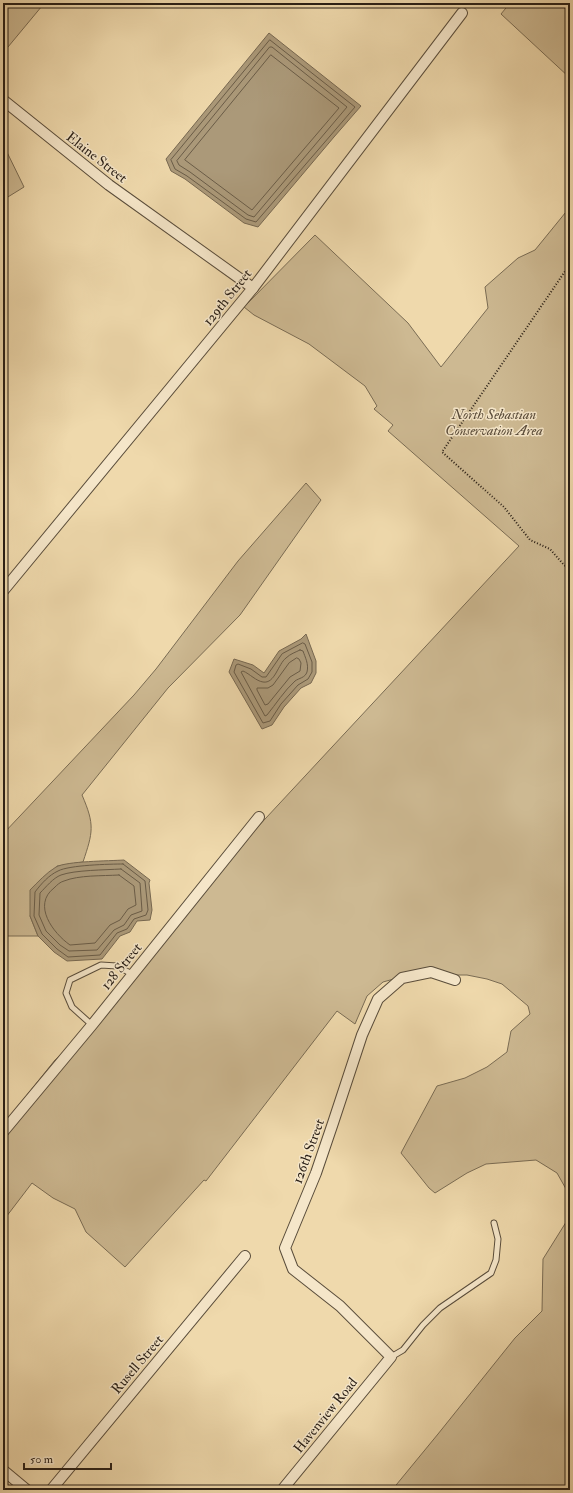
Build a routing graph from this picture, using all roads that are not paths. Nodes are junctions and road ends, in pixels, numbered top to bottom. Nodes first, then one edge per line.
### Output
1 (462, 13) dead end
2 (3, 100) edge
3 (253, 288) junction
4 (3, 591) edge
5 (259, 817) dead end
6 (132, 974) junction
7 (455, 980) dead end
8 (92, 1025) junction
9 (3, 1132) edge
10 (494, 1223) dead end
11 (245, 1256) dead end
12 (391, 1357) junction
13 (3, 1470) edge
14 (27, 1490) edge
15 (52, 1490) edge
16 (282, 1490) edge

1 - 3 street, 129th Street
2 - 3 street, Elaine Street
3 - 4 street, 129th Street
5 - 6 street, 128 Street
6 - 8 street, 128 Street
6 - 8 lane
7 - 12 street, 126th Street
8 - 9 street, 128 Street
10 - 12 lane
11 - 15 street, Rusell Street
12 - 16 street, Havenview Road
13 - 14 street

